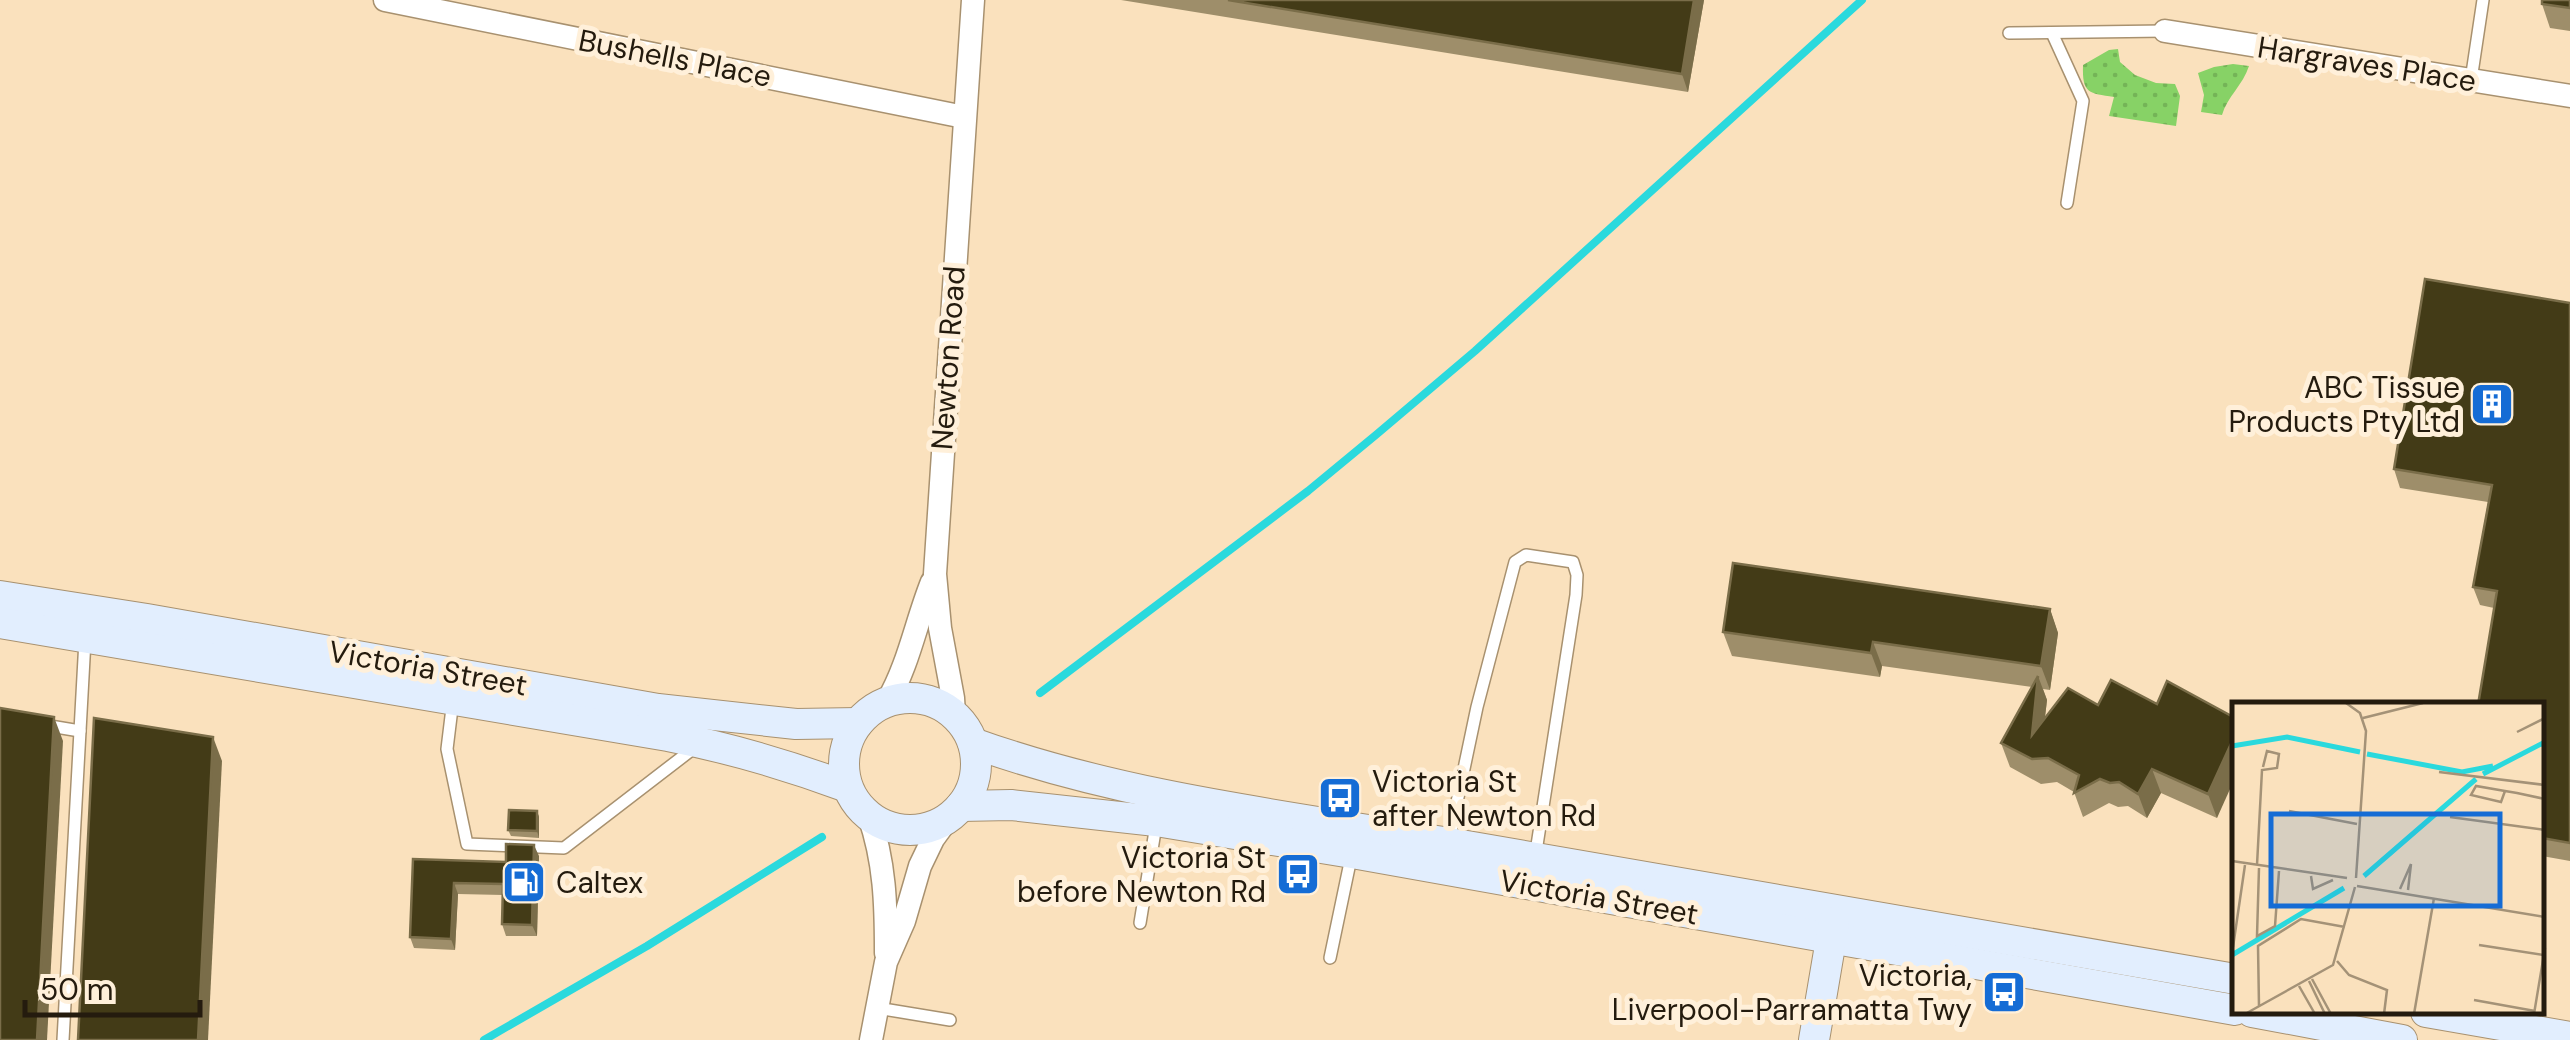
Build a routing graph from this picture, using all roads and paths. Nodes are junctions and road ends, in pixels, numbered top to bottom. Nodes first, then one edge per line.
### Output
1 (385, 0) edge
2 (973, 0) edge
3 (2483, 0) edge
4 (2165, 32) joint
5 (2009, 33) dead end
6 (2052, 33) junction
7 (2471, 80) junction
8 (2570, 96) edge
9 (964, 117) junction
10 (2067, 203) dead end
11 (934, 574) junction
12 (0, 596) edge
13 (0, 623) edge
14 (85, 636) junction
15 (453, 699) junction
16 (887, 702) junction
17 (954, 714) junction
18 (32, 723) edge
19 (858, 723) junction
20 (80, 730) junction
21 (701, 742) junction
22 (973, 744) junction
23 (848, 787) junction
24 (955, 811) junction
25 (869, 816) junction
26 (1156, 821) junction
27 (1449, 843) junction
28 (1352, 853) junction
29 (1536, 858) junction
30 (1140, 923) dead end
31 (1834, 923) junction
32 (1330, 958) dead end
33 (886, 962) junction
34 (2232, 979) edge
35 (877, 1008) junction
36 (2232, 1009) edge
37 (2268, 1015) edge
38 (2443, 1015) edge
39 (950, 1020) dead end
40 (2570, 1037) edge
41 (64, 1040) edge
42 (871, 1040) edge
43 (1814, 1040) edge
44 (2402, 1040) edge

1 - 9 street, Bushells Place
2 - 9 street, Newton Road
3 - 7 lane
4 - 6 lane
4 - 7 street, Hargraves Place
5 - 6 lane
6 - 10 lane
7 - 8 street, Hargraves Place
9 - 11 street, Newton Road
11 - 16 street
11 - 17 street, Newton Road
12 - 19 main road, Victoria Street
13 - 14 main road, Victoria Street
14 - 15 main road, Victoria Street
14 - 20 lane
15 - 21 main road, Victoria Street
15 - 21 lane
16 - 17 main road
16 - 19 main road
17 - 22 main road
18 - 20 lane
19 - 23 main road
20 - 41 lane
21 - 23 main road, Victoria Street
22 - 24 main road
22 - 27 main road, Victoria Street
23 - 25 main road
24 - 25 main road
24 - 26 main road, Victoria Street
24 - 33 street
25 - 33 street
26 - 28 main road, Victoria Street
26 - 30 lane
27 - 29 main road, Victoria Street
27 - 29 lane
28 - 31 main road, Victoria Street
28 - 32 lane
29 - 31 main road, Victoria Street
31 - 34 main road, Victoria Street
31 - 36 main road, Victoria Street
31 - 43 main road
33 - 35 street
35 - 39 lane
35 - 42 street
37 - 44 main road
38 - 40 main road

